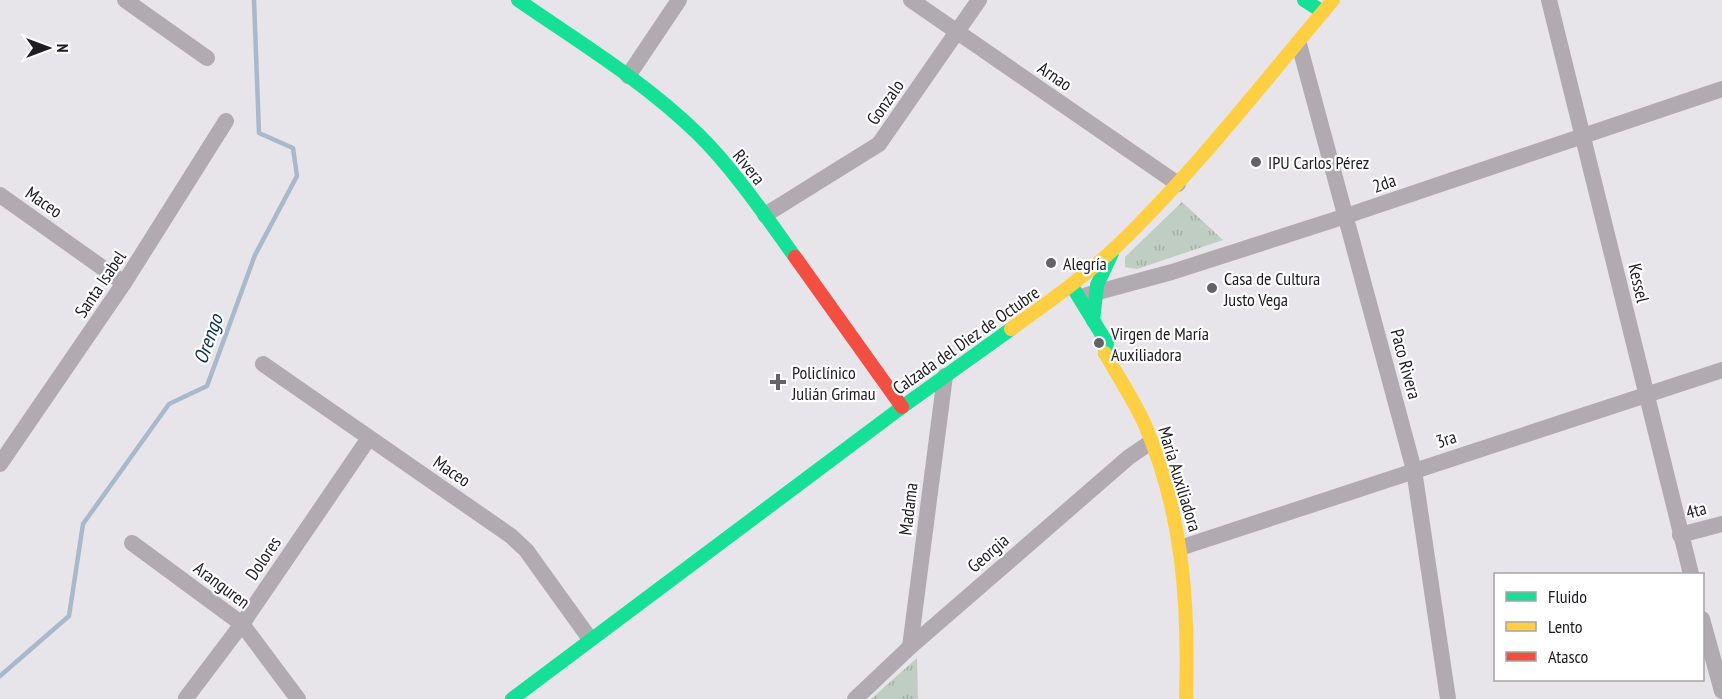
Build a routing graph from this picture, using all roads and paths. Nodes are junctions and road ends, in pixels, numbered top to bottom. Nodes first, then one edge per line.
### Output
1 (125, 0) edge
2 (518, 0) edge
3 (679, 0) edge
4 (911, 0) edge
5 (979, 0) edge
6 (1304, 0) edge
7 (1333, 0) edge
8 (1549, 0) edge
9 (1323, 12) junction
10 (957, 33) junction
11 (1299, 44) junction
12 (207, 58) dead end
13 (628, 76) junction
14 (1722, 89) edge
15 (226, 121) dead end
16 (1583, 136) junction
17 (1178, 184) junction
18 (0, 195) edge
19 (765, 215) junction
20 (1346, 216) junction
21 (1115, 248) junction
22 (124, 283) junction
23 (1075, 295) junction
24 (1105, 353) junction
25 (263, 364) dead end
26 (1722, 370) edge
27 (945, 376) junction
28 (1645, 395) junction
29 (902, 407) junction
30 (369, 438) junction
31 (1151, 441) junction
32 (0, 464) edge
33 (1414, 470) junction
34 (1722, 524) edge
35 (1680, 535) junction
36 (132, 543) dead end
37 (1183, 547) junction
38 (1691, 573) edge
39 (242, 624) junction
40 (1704, 626) edge
41 (590, 639) junction
42 (910, 647) junction
43 (1722, 691) edge
44 (186, 698) edge
45 (298, 699) edge
46 (512, 699) edge
47 (855, 699) edge
48 (1186, 699) edge
49 (1448, 699) edge

1 - 12 street
2 - 13 street, Rivera
3 - 13 street
4 - 10 street, Arnao
5 - 10 street, Gonzalo
6 - 9 street
7 - 9 street, Calzada del Diez de Octubre
8 - 16 street, Kessel
9 - 11 street, Calzada del Diez de Octubre
10 - 17 street, Arnao
10 - 19 street, Gonzalo
11 - 17 street, Calzada del Diez de Octubre
11 - 20 street, Paco Rivera
13 - 19 street, Rivera
14 - 16 street, 2da
15 - 22 street, Santa Isabel
16 - 20 street, 2da
16 - 28 street, Kessel
17 - 21 street, Calzada del Diez de Octubre
18 - 22 street, Maceo
19 - 29 street, Rivera
20 - 23 street, 2da
20 - 33 street, Paco Rivera
21 - 23 street, Calzada del Diez de Octubre
21 - 23 street
22 - 32 street, Santa Isabel
23 - 24 street, María Auxiliadora
23 - 24 street, María Auxiliadora
23 - 27 street, Calzada del Diez de Octubre
24 - 31 street, María Auxiliadora
25 - 30 street, Maceo
26 - 28 street, 3ra
27 - 29 street, Calzada del Diez de Octubre
27 - 42 street, Madama
28 - 33 street, 3ra
28 - 35 street, Kessel
29 - 41 street, Calzada del Diez de Octubre
30 - 39 street, Dolores
30 - 41 street, Maceo
31 - 37 street, María Auxiliadora
31 - 42 street, Georgia
33 - 37 street, 3ra
33 - 49 street, Paco Rivera
34 - 35 street, 4ta
35 - 38 street, Kessel
36 - 39 street, Aranguren
37 - 48 street, María Auxiliadora
39 - 44 street, Dolores
39 - 45 street, Aranguren
40 - 43 street
41 - 46 street, Calzada del Diez de Octubre
42 - 47 street, Georgia

